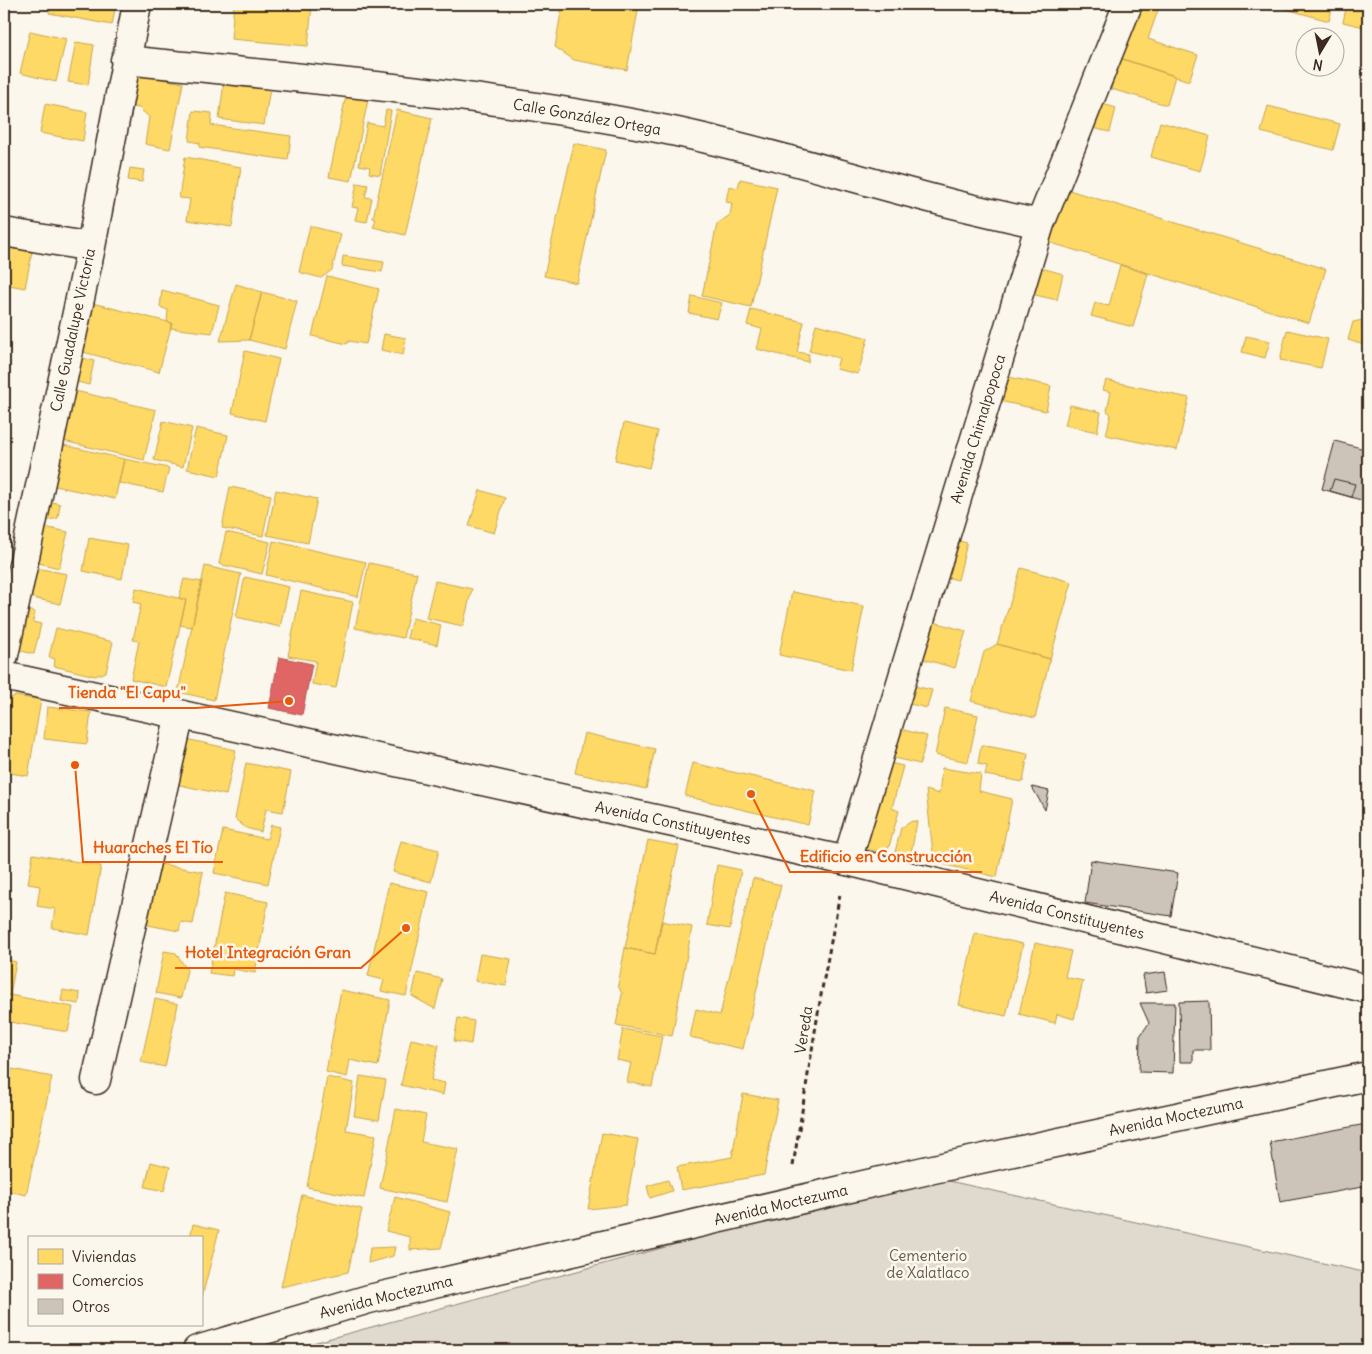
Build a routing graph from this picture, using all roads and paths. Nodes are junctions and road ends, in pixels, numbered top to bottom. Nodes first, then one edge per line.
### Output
1 (137, 4) edge
2 (1128, 4) edge
3 (125, 60) junction
4 (1040, 224) junction
5 (4, 232) edge
6 (91, 247) junction
7 (4, 655) edge
8 (4, 676) edge
9 (180, 714) junction
10 (847, 861) junction
11 (1368, 989) edge
12 (1368, 1076) edge
13 (96, 1080) dead end
14 (787, 1204) junction
15 (197, 1350) edge

1 - 3 street, Calle Guadalupe Victoria
2 - 4 street, Avenida Chimalpopoca
3 - 4 street, Calle González Ortega
3 - 6 street, Calle Guadalupe Victoria
4 - 10 street, Avenida Chimalpopoca
5 - 6 street
6 - 7 street, Calle Guadalupe Victoria
8 - 9 street, Avenida Constituyentes
9 - 10 street, Avenida Constituyentes
9 - 13 street
10 - 11 street, Avenida Constituyentes
10 - 14 path, Vereda
12 - 14 street, Avenida Moctezuma
14 - 15 street, Avenida Moctezuma

